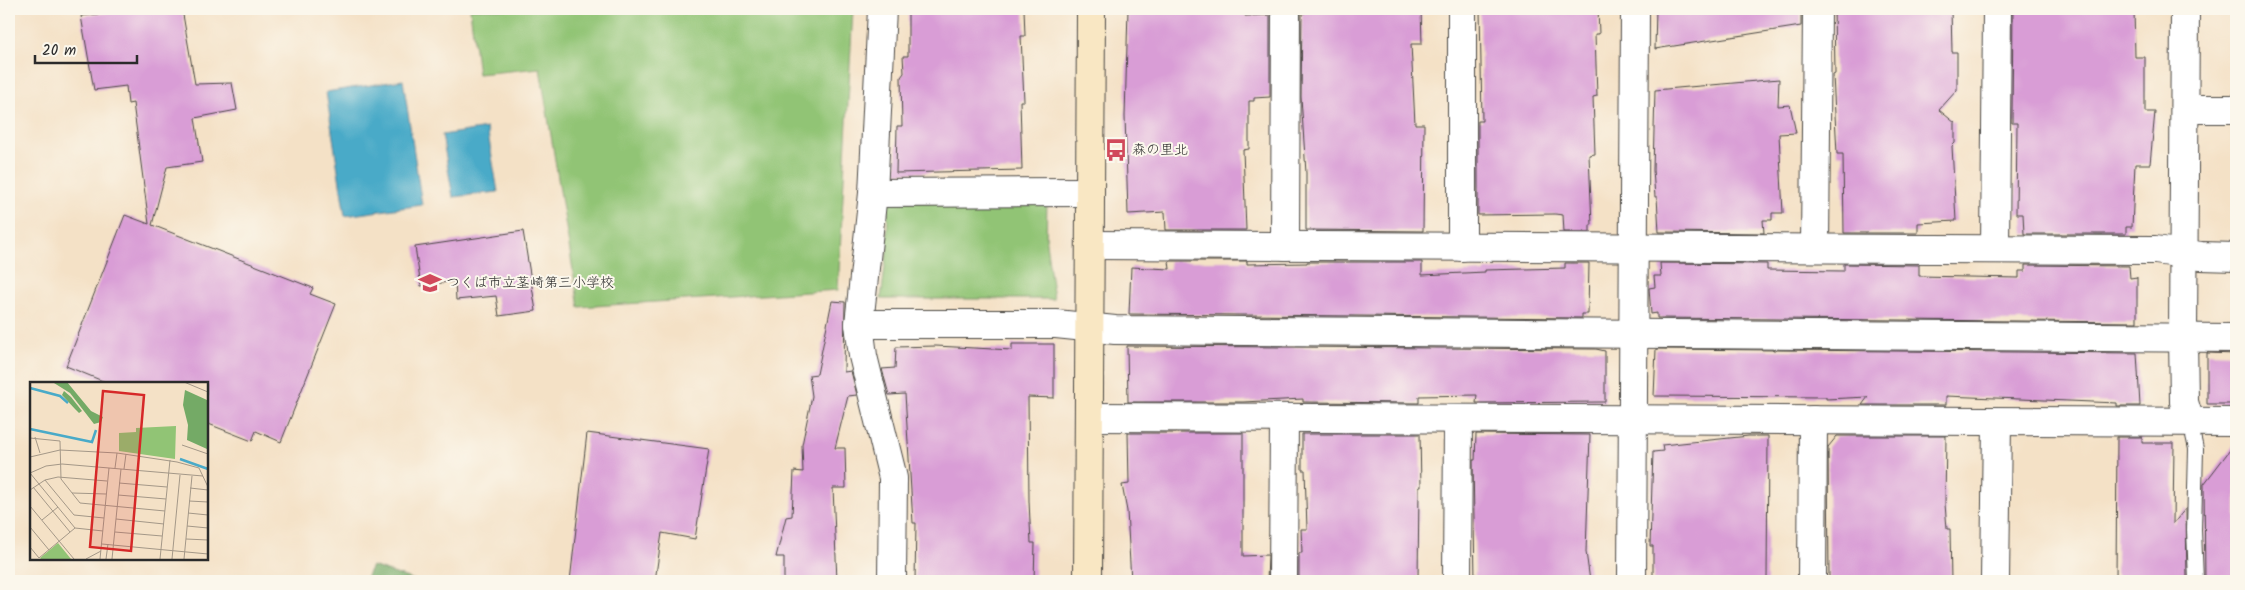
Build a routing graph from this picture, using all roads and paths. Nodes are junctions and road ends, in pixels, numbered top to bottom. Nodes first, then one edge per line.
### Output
1 (882, 9) edge
2 (1092, 9) edge
3 (1286, 9) edge
4 (1462, 9) edge
5 (1635, 9) edge
6 (1817, 9) edge
7 (1997, 9) edge
8 (2185, 9) edge
9 (2184, 109) junction
10 (2236, 109) edge
11 (1090, 192) junction
12 (873, 193) junction
13 (1090, 245) junction
14 (1285, 246) junction
15 (1462, 247) junction
16 (1633, 247) junction
17 (1815, 247) junction
18 (1995, 249) junction
19 (2183, 254) junction
20 (2236, 257) edge
21 (859, 324) junction
22 (1089, 329) junction
23 (1632, 334) junction
24 (2183, 338) junction
25 (2236, 338) edge
26 (1089, 417) junction
27 (1284, 418) junction
28 (1458, 419) junction
29 (1632, 420) junction
30 (1813, 420) junction
31 (1997, 422) junction
32 (2190, 422) junction
33 (2236, 422) edge
34 (892, 581) edge
35 (1088, 581) edge
36 (1284, 581) edge
37 (1457, 581) edge
38 (1632, 581) edge
39 (1812, 581) edge
40 (1995, 581) edge
41 (2196, 581) edge

1 - 12 street
2 - 11 street
3 - 14 street
4 - 15 street
5 - 16 street
6 - 17 street
7 - 18 street
8 - 9 street
9 - 10 street
9 - 19 street
11 - 12 street
11 - 13 street
12 - 21 street
13 - 14 street
13 - 22 street
14 - 15 street
15 - 16 street
16 - 17 street
16 - 23 street
17 - 18 street
18 - 19 street
19 - 20 street
19 - 24 street
21 - 22 street
21 - 34 street
22 - 23 street
22 - 26 street
23 - 24 street
23 - 29 street
24 - 25 street
24 - 32 street
26 - 27 street
26 - 35 street
27 - 28 street
27 - 36 street
28 - 29 street
28 - 37 street
29 - 30 street
29 - 38 street
30 - 31 street
30 - 39 street
31 - 32 street
31 - 40 street
32 - 33 street
32 - 41 lane

